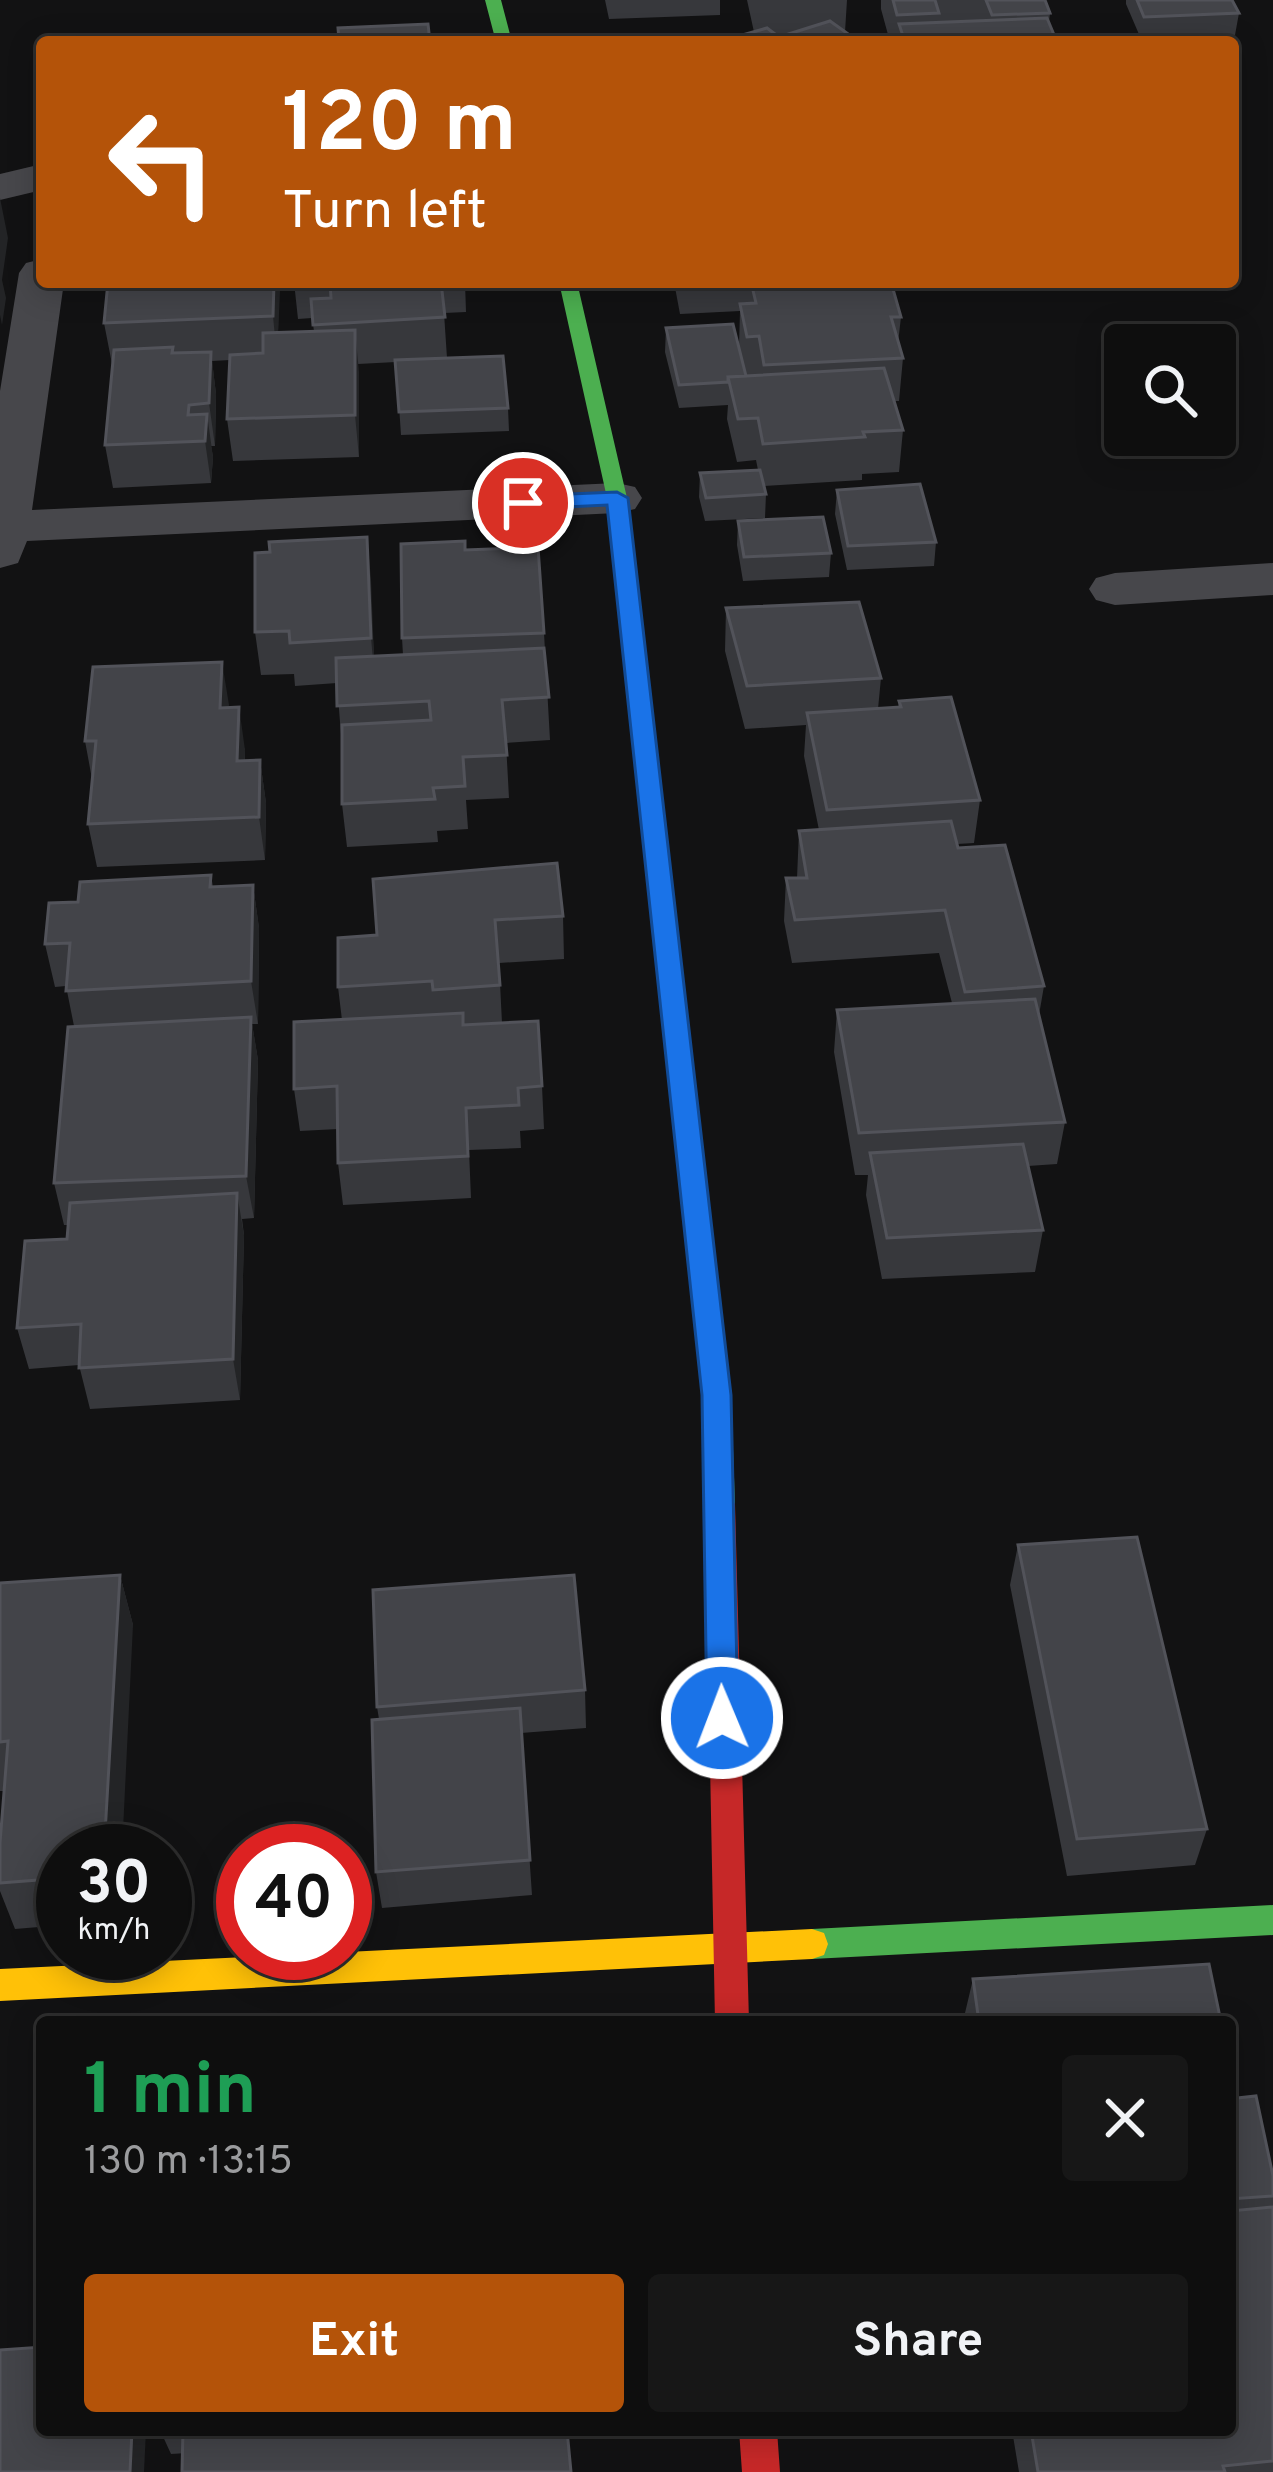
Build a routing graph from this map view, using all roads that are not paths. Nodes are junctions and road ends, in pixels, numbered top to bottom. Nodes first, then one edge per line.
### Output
1 (493, 0) edge
2 (502, 36) edge
3 (36, 179) edge
4 (0, 187) edge
5 (40, 288) edge
6 (569, 288) edge
7 (617, 498) junction
8 (1, 536) edge
9 (1273, 579) edge
10 (1115, 589) dead end
11 (1270, 1934) edge
12 (727, 1949) junction
13 (0, 1985) edge
14 (732, 2016) edge
15 (758, 2436) edge
16 (761, 2472) edge

1 - 2 street
3 - 4 street
5 - 8 street
6 - 7 street
7 - 8 street
7 - 12 street
9 - 10 street
11 - 12 street
12 - 13 street
12 - 14 street
15 - 16 street

